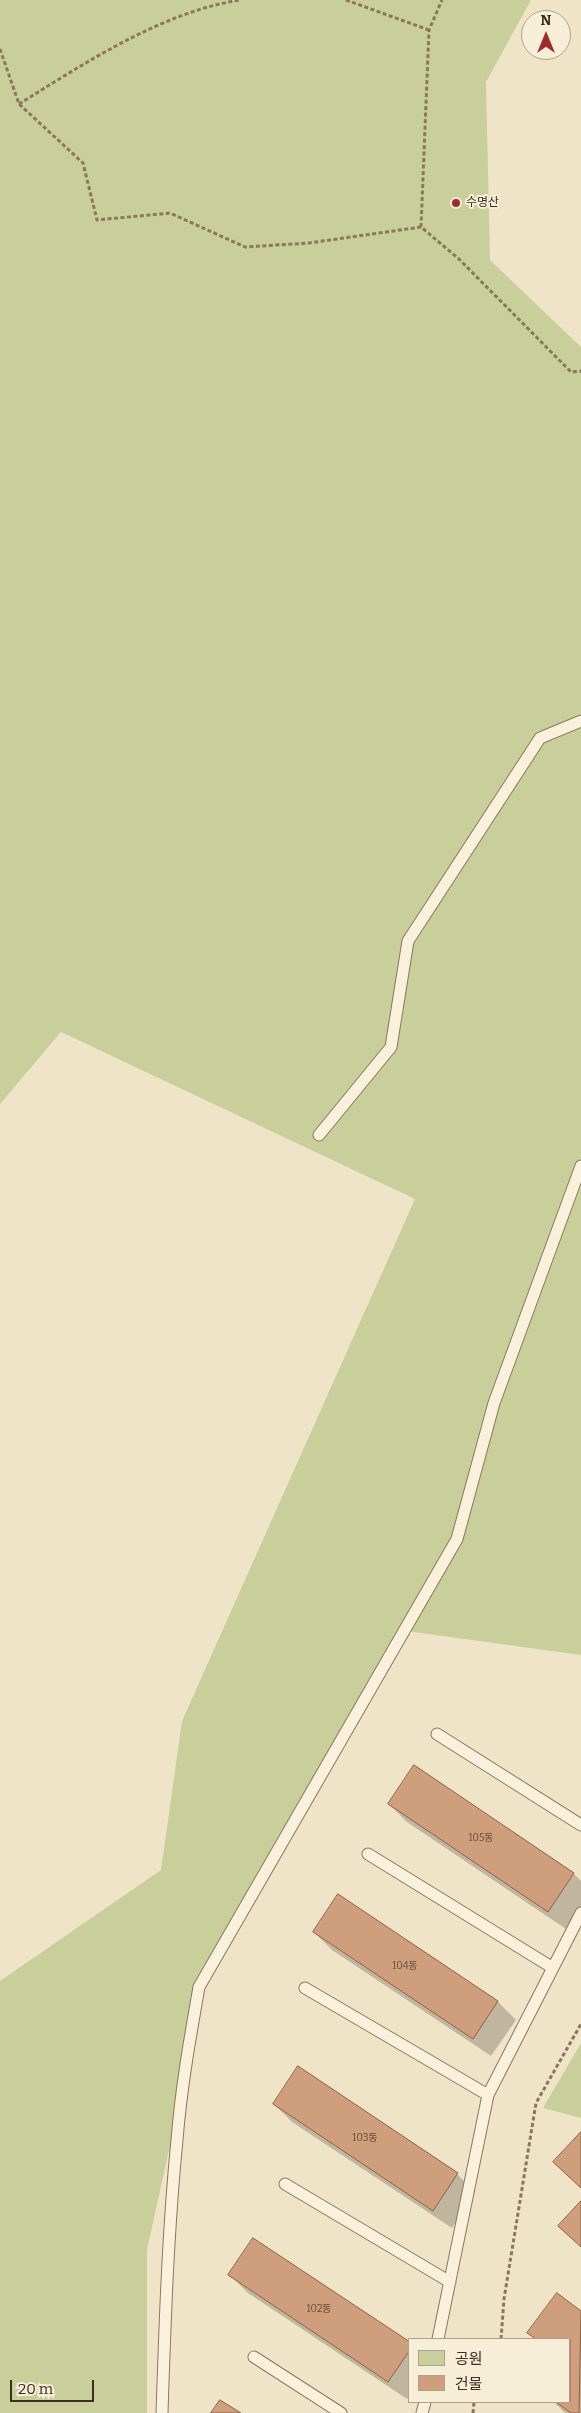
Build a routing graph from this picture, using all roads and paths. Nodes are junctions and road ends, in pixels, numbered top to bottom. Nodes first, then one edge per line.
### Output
1 (240, 0) edge
2 (346, 0) edge
3 (442, 0) edge
4 (221, 1) edge
5 (429, 30) junction
6 (0, 49) edge
7 (19, 104) junction
8 (421, 227) junction
9 (581, 371) edge
10 (581, 721) edge
11 (319, 1135) dead end
12 (581, 1166) edge
13 (437, 1734) dead end
14 (581, 1825) edge
15 (368, 1854) dead end
16 (581, 1913) edge
17 (553, 1968) junction
18 (306, 1988) dead end
19 (581, 2024) edge
20 (488, 2094) junction
21 (285, 2184) dead end
22 (450, 2282) junction
23 (438, 2338) edge
24 (502, 2338) edge
25 (254, 2357) dead end
26 (162, 2413) edge
27 (342, 2413) edge

1 - 4 path
2 - 5 path
3 - 5 path
4 - 7 path
5 - 8 path
6 - 7 path
7 - 8 path
8 - 9 path
10 - 11 lane
12 - 26 lane
13 - 14 lane
15 - 17 lane
16 - 17 lane
17 - 20 lane
18 - 20 lane
19 - 24 path
20 - 22 lane
21 - 22 lane
22 - 23 lane
25 - 27 lane

